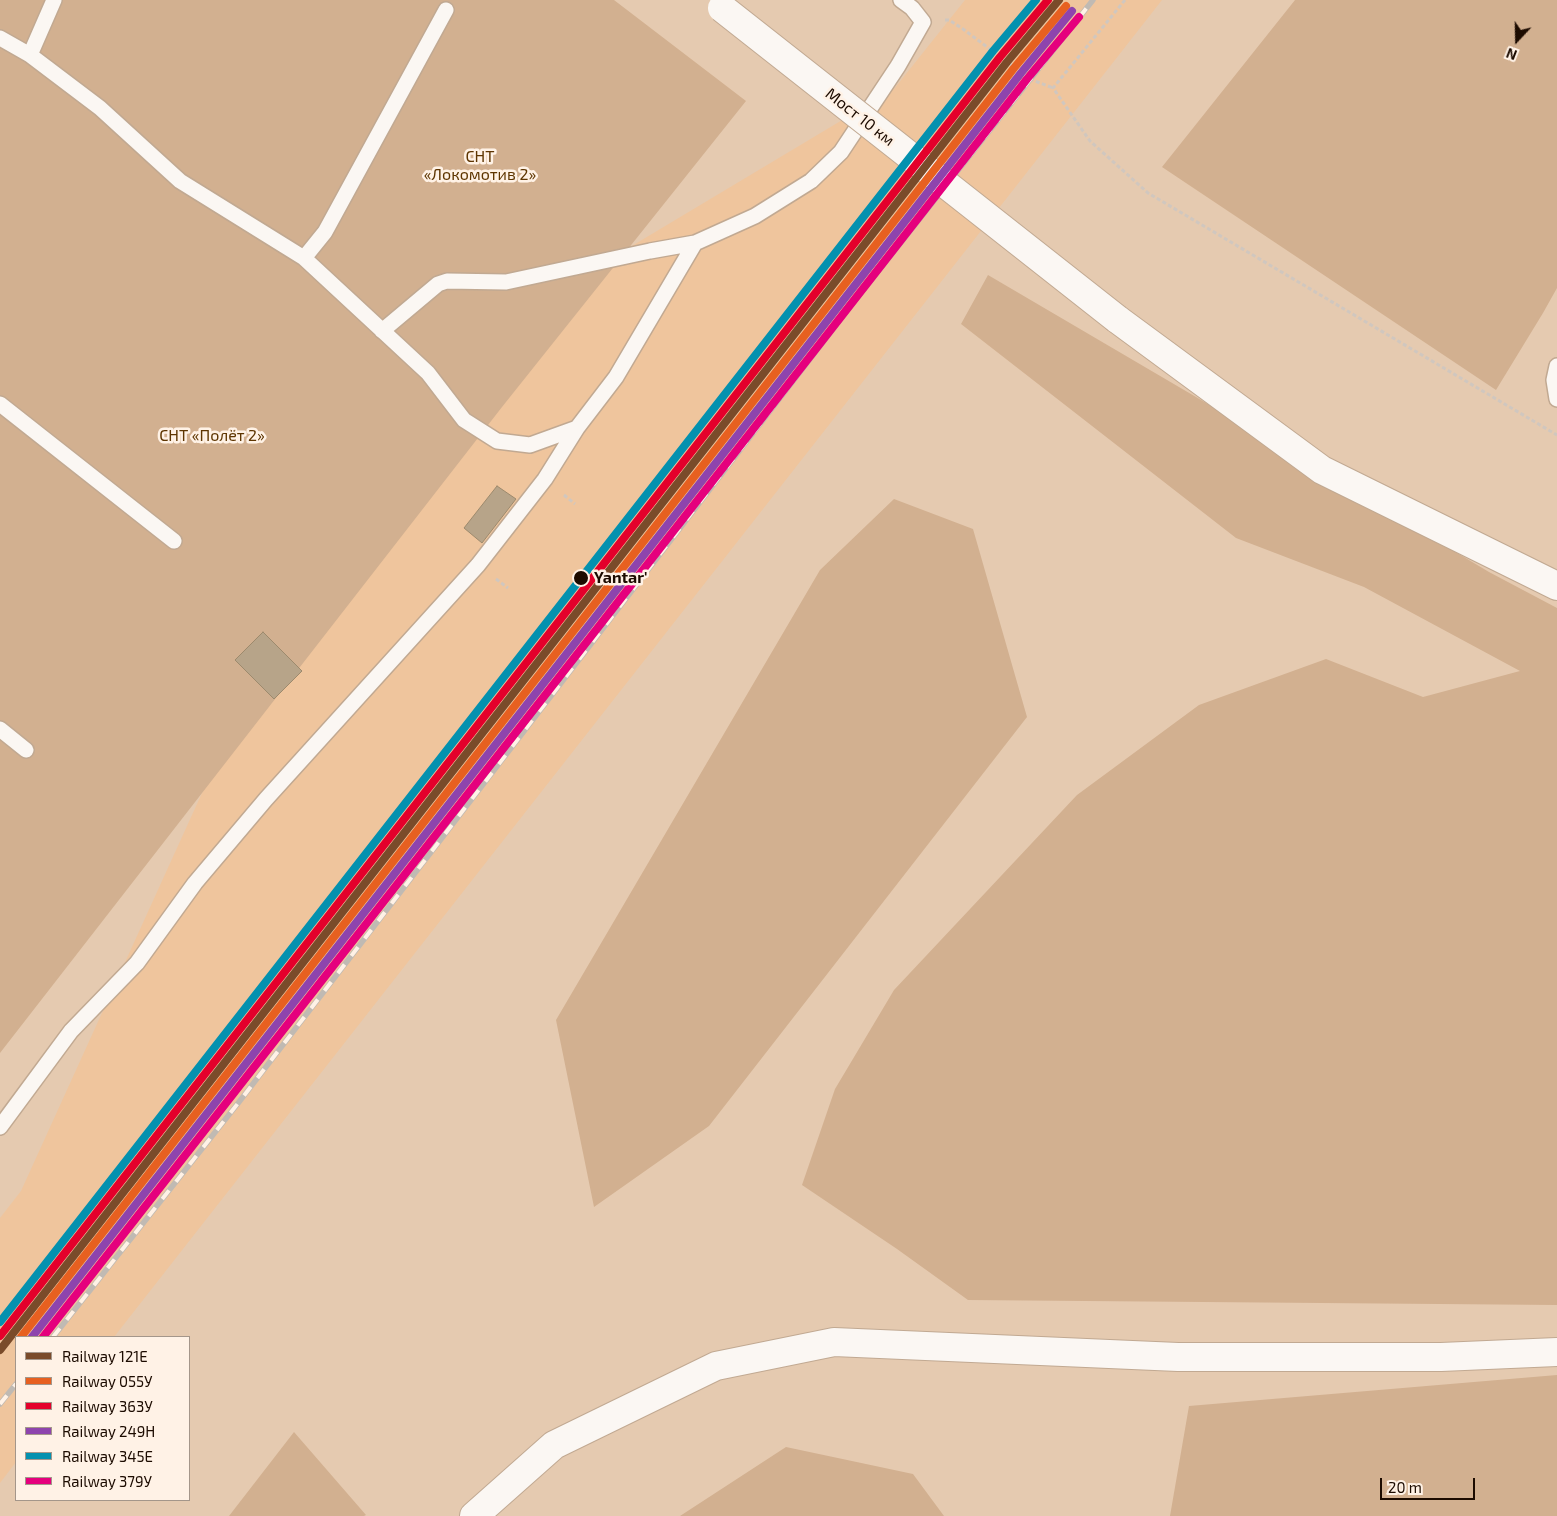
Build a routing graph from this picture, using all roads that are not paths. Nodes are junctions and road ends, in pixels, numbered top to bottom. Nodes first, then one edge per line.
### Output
1 (54, 0) edge
2 (901, 0) edge
3 (716, 4) edge
4 (446, 10) dead end
5 (0, 38) edge
6 (30, 55) junction
7 (695, 243) junction
8 (304, 258) junction
9 (382, 331) junction
10 (1557, 366) edge
11 (1557, 399) edge
12 (0, 404) edge
13 (577, 428) junction
14 (174, 541) dead end
15 (1557, 586) edge
16 (0, 729) edge
17 (26, 750) dead end
18 (0, 1127) edge
19 (1557, 1352) edge
20 (474, 1516) edge

1 - 6 lane
2 - 7 lane
3 - 15 street, Мост 10 км, bridge
4 - 8 lane
5 - 6 lane
6 - 8 lane
7 - 9 lane
7 - 13 lane
8 - 9 lane
9 - 13 lane
10 - 11 lane
12 - 14 lane
13 - 18 lane
16 - 17 lane
19 - 20 street

